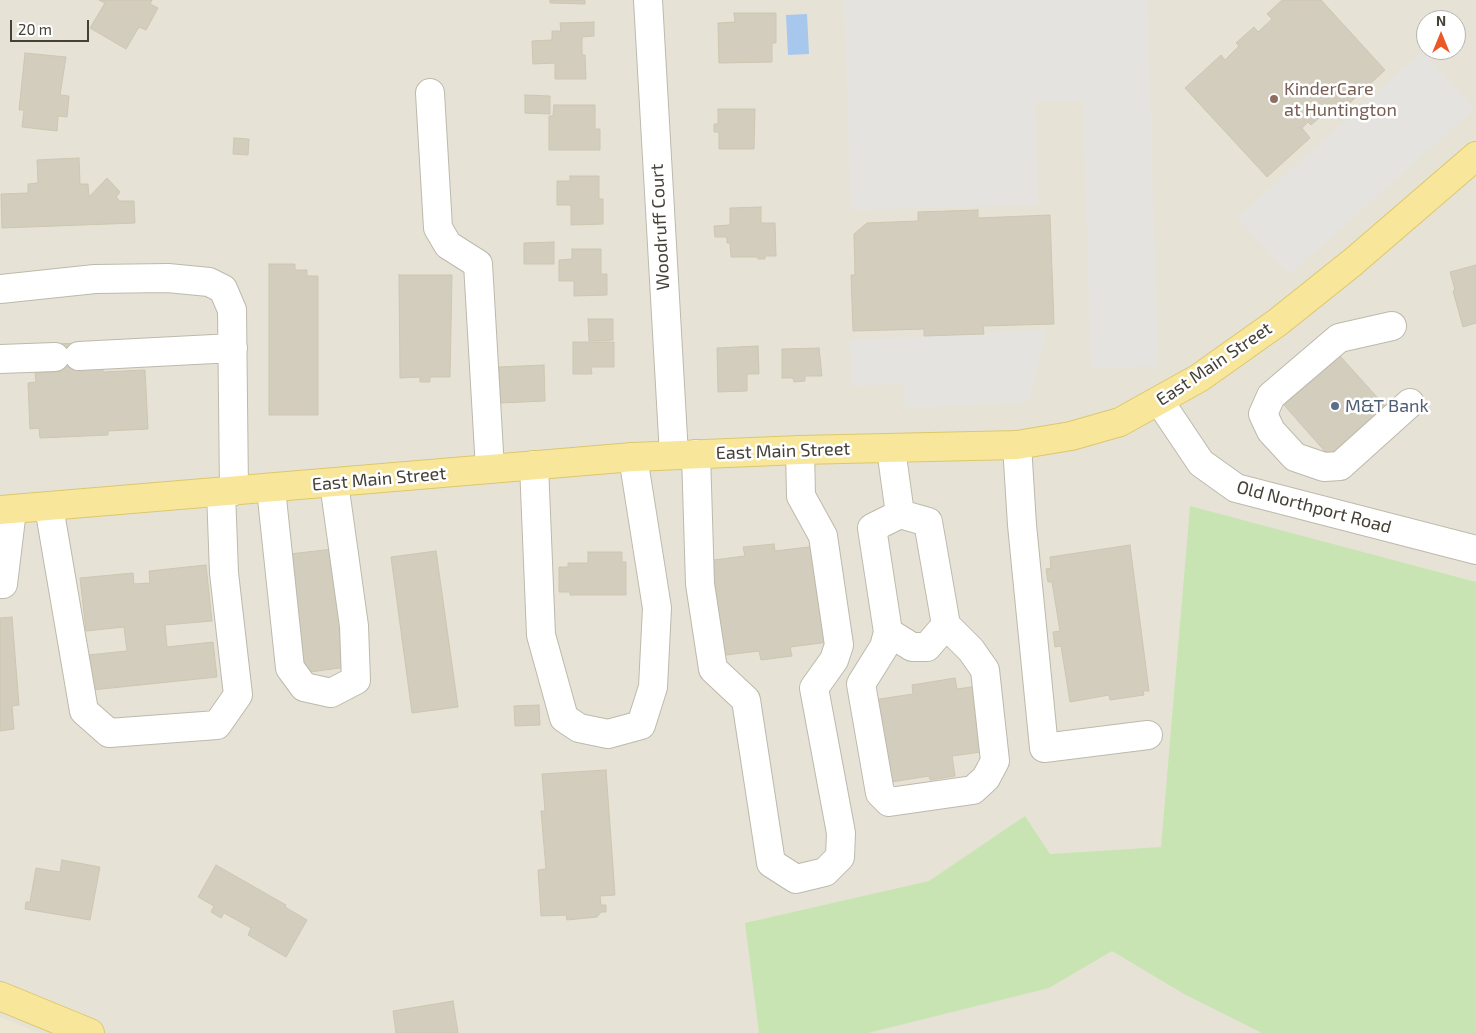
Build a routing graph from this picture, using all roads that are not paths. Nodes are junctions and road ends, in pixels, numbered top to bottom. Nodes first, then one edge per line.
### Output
1 (648, 0) edge
2 (430, 93) dead end
3 (1476, 156) edge
4 (0, 289) edge
5 (1392, 326) dead end
6 (233, 348) junction
7 (0, 359) edge
8 (1160, 402) junction
9 (1410, 403) dead end
10 (1017, 445) junction
11 (891, 449) junction
12 (800, 450) junction
13 (685, 454) junction
14 (633, 457) junction
15 (534, 465) junction
16 (490, 469) junction
17 (334, 483) junction
18 (271, 489) junction
19 (228, 492) junction
20 (49, 507) junction
21 (6, 510) edge
22 (900, 514) junction
23 (1476, 550) edge
24 (0, 584) edge
25 (946, 624) junction
26 (888, 632) junction
27 (1148, 735) dead end
28 (0, 996) edge
29 (90, 1033) edge

1 - 13 street, Woodruff Court
2 - 16 street
3 - 8 main road, East Main Street
4 - 6 street
5 - 9 street
6 - 7 street
6 - 19 street
8 - 10 main road, East Main Street
8 - 23 street, Old Northport Road
10 - 11 main road, East Main Street
10 - 27 street
11 - 12 main road, East Main Street
11 - 22 street
12 - 13 main road, East Main Street
12 - 13 street, Woodruff Court
13 - 14 main road, East Main Street
14 - 15 main road, East Main Street
14 - 15 street
15 - 16 main road, East Main Street
16 - 17 main road, East Main Street
17 - 18 main road, East Main Street
17 - 18 street
18 - 19 main road, East Main Street
19 - 20 main road, East Main Street
19 - 20 street
20 - 21 main road, East Main Street
21 - 24 street
22 - 25 street
22 - 26 street
25 - 26 street
25 - 26 street
28 - 29 main road

